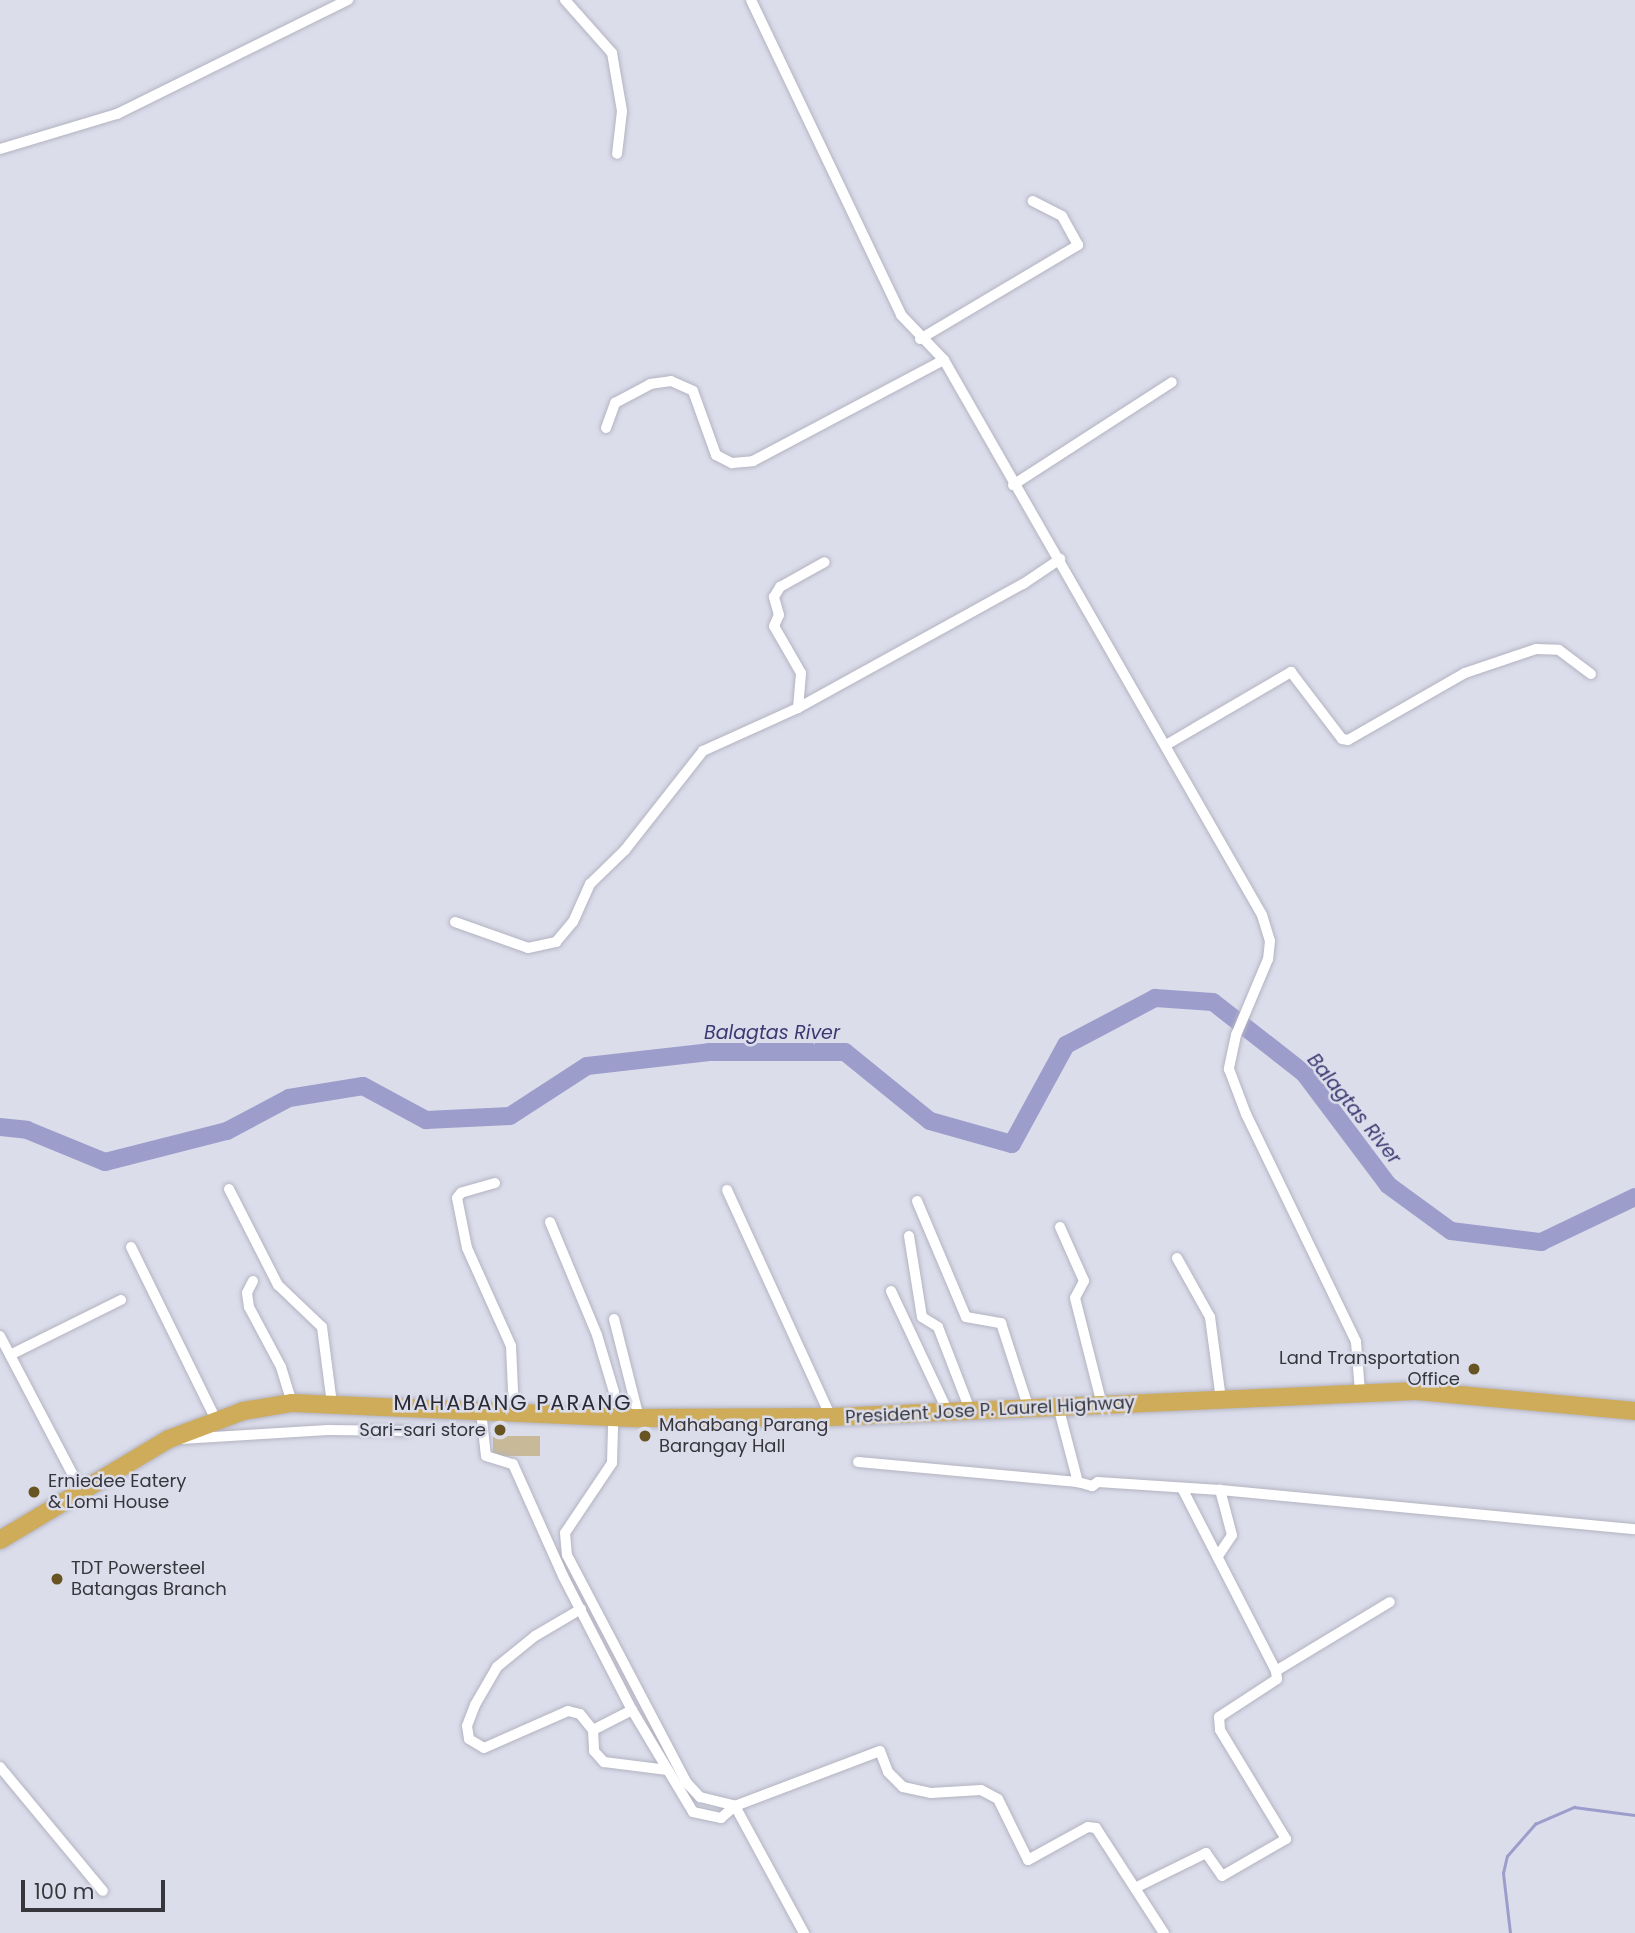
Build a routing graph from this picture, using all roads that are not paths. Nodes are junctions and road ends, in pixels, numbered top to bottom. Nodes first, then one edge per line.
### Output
1 (348, 0) edge
2 (565, 0) edge
3 (751, 0) edge
4 (0, 149) edge
5 (617, 154) dead end
6 (1033, 201) dead end
7 (920, 339) junction
8 (944, 360) junction
9 (1172, 382) dead end
10 (606, 428) dead end
11 (1013, 485) junction
12 (1060, 559) junction
13 (825, 562) dead end
14 (1591, 674) dead end
15 (798, 708) junction
16 (1166, 745) junction
17 (455, 922) dead end
18 (495, 1183) dead end
19 (229, 1189) dead end
20 (727, 1190) dead end
21 (917, 1201) dead end
22 (550, 1222) dead end
23 (1059, 1227) dead end
24 (909, 1236) dead end
25 (131, 1247) dead end
26 (1178, 1258) dead end
27 (253, 1281) dead end
28 (891, 1291) dead end
29 (121, 1300) dead end
30 (614, 1319) dead end
31 (0, 1336) edge
32 (10, 1356) junction
33 (1360, 1392) junction
34 (1221, 1399) junction
35 (292, 1403) junction
36 (332, 1404) junction
37 (1102, 1405) junction
38 (1058, 1406) junction
39 (1030, 1409) junction
40 (947, 1410) junction
41 (970, 1410) junction
42 (1635, 1410) edge
43 (481, 1412) junction
44 (514, 1413) junction
45 (615, 1417) junction
46 (831, 1417) junction
47 (639, 1418) junction
48 (216, 1420) junction
49 (409, 1431) dead end
50 (169, 1439) junction
51 (858, 1462) dead end
52 (1079, 1482) junction
53 (1182, 1488) junction
54 (81, 1490) junction
55 (1220, 1490) junction
56 (1635, 1528) edge
57 (2, 1534) edge
58 (1217, 1556) junction
59 (1390, 1602) dead end
60 (581, 1609) junction
61 (1276, 1671) junction
62 (632, 1710) junction
63 (593, 1730) junction
64 (0, 1767) edge
65 (667, 1770) junction
66 (735, 1806) junction
67 (1137, 1887) junction
68 (103, 1891) dead end
69 (804, 1933) edge
70 (1164, 1933) edge

1 - 4 street
2 - 5 street
3 - 7 street
6 - 7 street
7 - 8 street
8 - 10 street
8 - 11 street
9 - 11 street
11 - 12 street
12 - 15 street
12 - 16 street
13 - 15 street
14 - 16 street
15 - 17 street
16 - 33 street
18 - 44 street
19 - 36 street
20 - 46 street
21 - 39 street
22 - 45 street
23 - 37 street
24 - 41 street
25 - 48 street
26 - 34 street
27 - 35 street
28 - 40 street
29 - 32 street
30 - 47 street
31 - 32 street
32 - 54 street
33 - 34 highway, President Jose P. Laurel Highway
33 - 42 highway, President Jose P. Laurel Highway
34 - 37 highway, President Jose P. Laurel Highway
35 - 36 highway, President Jose P. Laurel Highway
35 - 48 highway, President Jose P. Laurel Highway
36 - 43 highway, President Jose P. Laurel Highway
37 - 38 highway, President Jose P. Laurel Highway
38 - 39 highway, President Jose P. Laurel Highway
38 - 52 street
39 - 41 highway, President Jose P. Laurel Highway
40 - 41 highway, President Jose P. Laurel Highway
40 - 46 highway, President Jose P. Laurel Highway
43 - 44 highway, President Jose P. Laurel Highway
43 - 60 street
44 - 45 highway, President Jose P. Laurel Highway
45 - 47 highway, President Jose P. Laurel Highway
45 - 66 street
46 - 47 highway, President Jose P. Laurel Highway
48 - 50 highway, President Jose P. Laurel Highway
49 - 50 street
50 - 54 highway, President Jose P. Laurel Highway
51 - 52 street
52 - 53 street
53 - 55 street
53 - 58 street
54 - 57 highway, President Jose P. Laurel Highway
55 - 56 street
55 - 58 street
58 - 61 street
59 - 61 street
60 - 62 street
60 - 63 street
61 - 67 street
62 - 63 street
62 - 65 street
63 - 65 street
64 - 68 street
65 - 66 street
66 - 67 street
66 - 69 street
67 - 70 street

